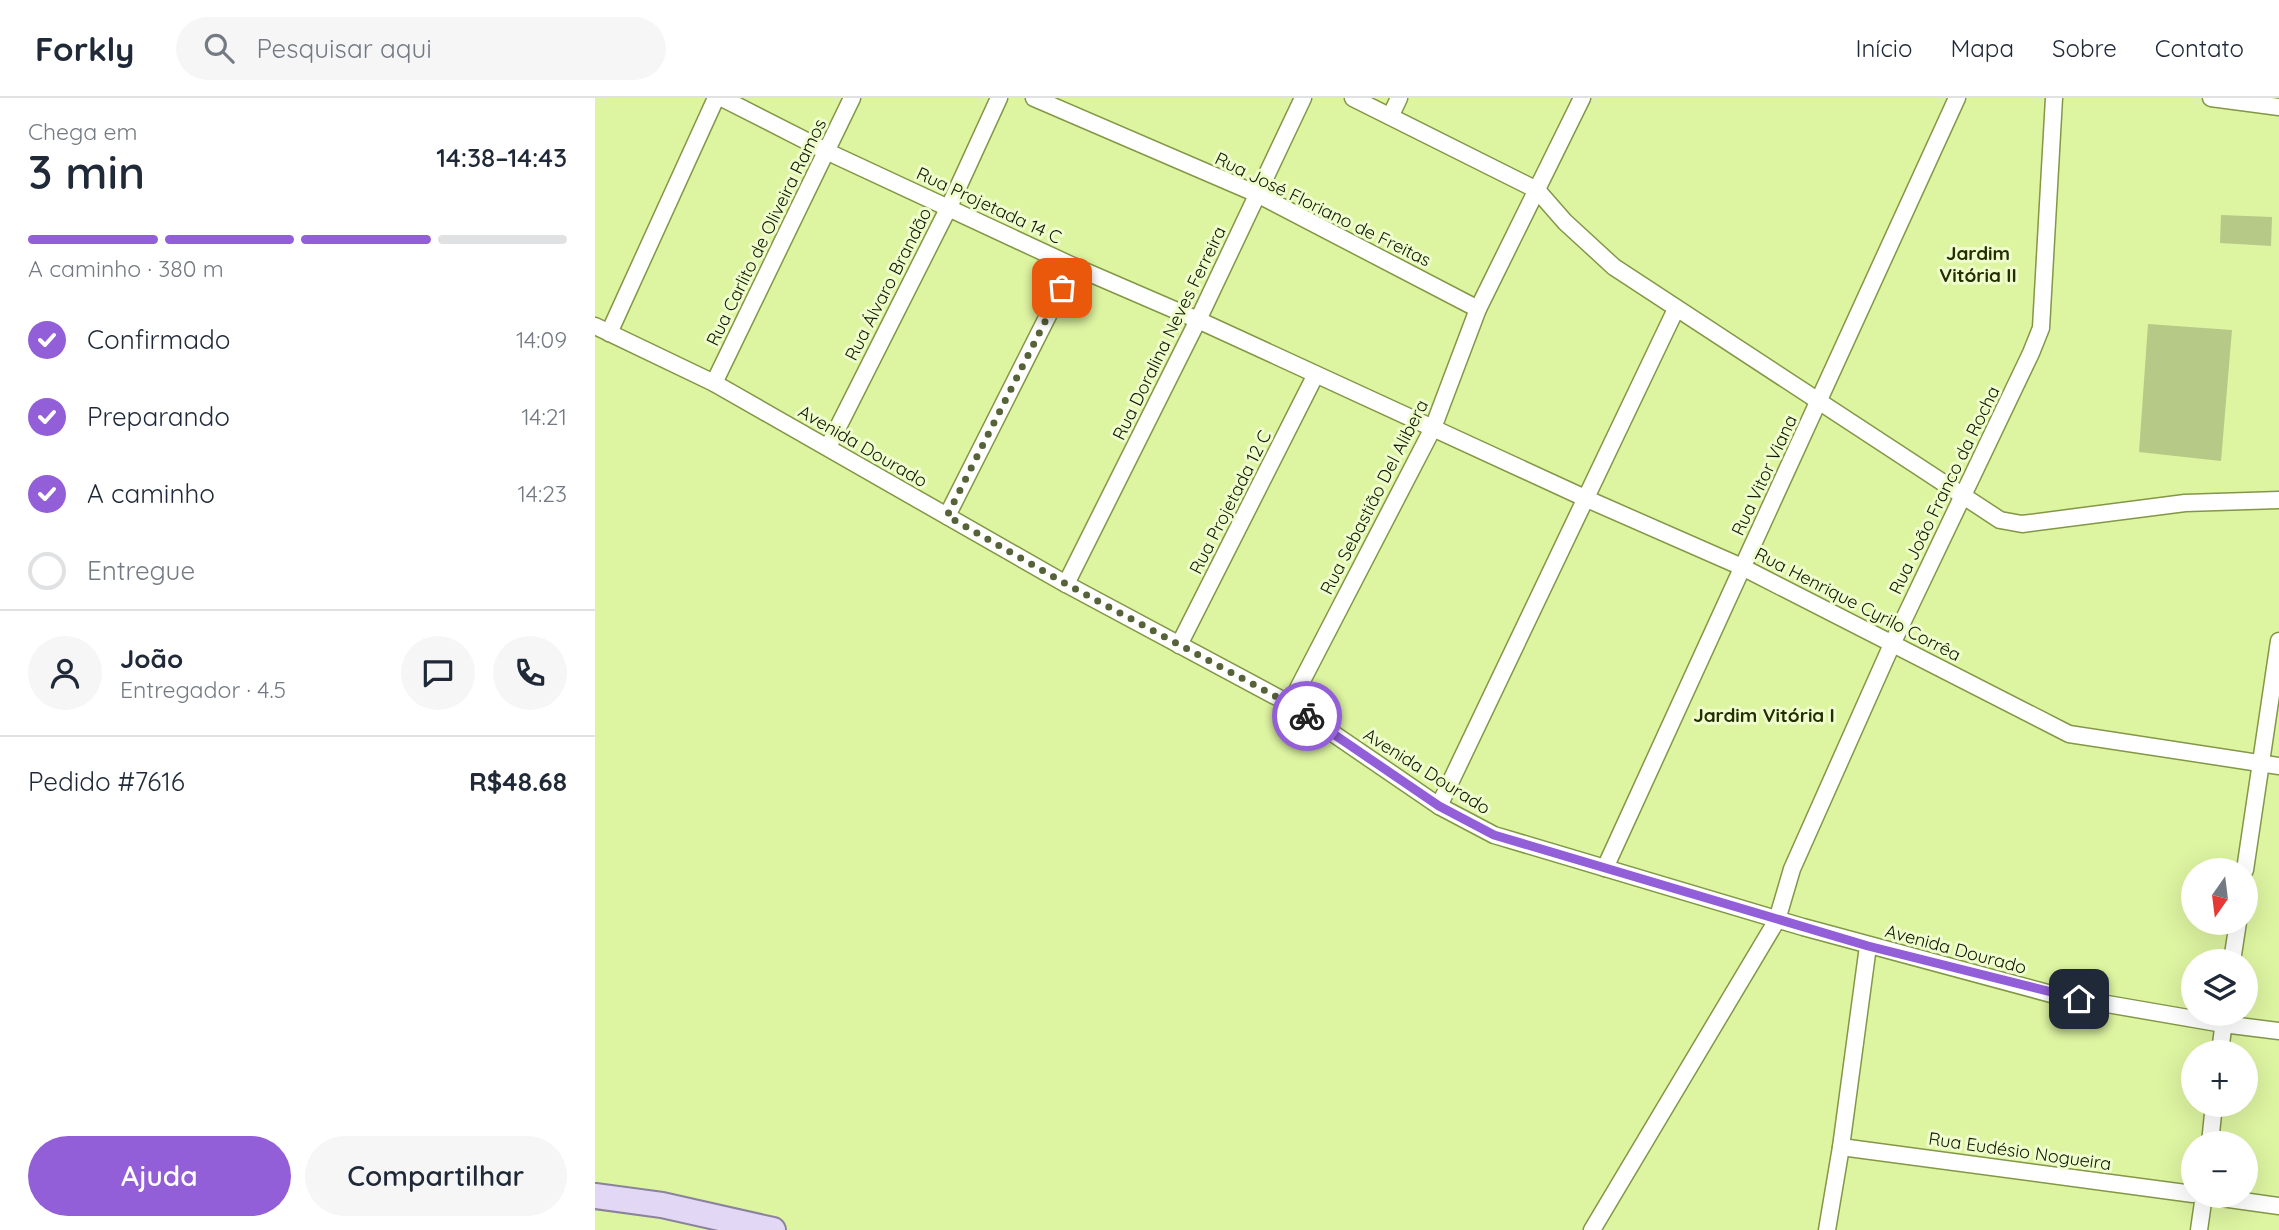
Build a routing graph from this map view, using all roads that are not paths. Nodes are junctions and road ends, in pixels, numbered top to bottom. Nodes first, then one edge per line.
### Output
1 (716, 98) edge
2 (722, 98) edge
3 (852, 98) edge
4 (999, 98) edge
5 (1034, 98) edge
6 (1303, 98) edge
7 (1353, 98) edge
8 (1399, 98) edge
9 (1582, 98) edge
10 (1957, 98) edge
11 (2054, 98) edge
12 (2211, 98) edge
13 (2279, 107) edge
14 (1391, 115) junction
15 (828, 152) junction
16 (1537, 190) junction
17 (1257, 194) junction
18 (949, 207) junction
19 (1073, 266) junction
20 (1478, 309) junction
21 (1676, 309) junction
22 (1198, 320) junction
23 (602, 329) edge
24 (1315, 376) junction
25 (714, 383) junction
26 (1819, 403) junction
27 (1433, 428) junction
28 (828, 447) junction
29 (1963, 498) junction
30 (1587, 499) junction
31 (2279, 500) edge
32 (947, 516) junction
33 (1742, 567) junction
34 (1066, 584) junction
35 (2279, 641) edge
36 (1893, 642) junction
37 (1179, 645) junction
38 (1290, 704) junction
39 (2260, 763) junction
40 (2279, 766) edge
41 (1439, 806) junction
42 (2247, 858) edge
43 (1605, 869) junction
44 (1777, 920) junction
45 (1868, 946) junction
46 (2181, 1013) edge
47 (2256, 1026) edge
48 (2279, 1031) edge
49 (1841, 1147) junction
50 (2181, 1192) edge
51 (595, 1196) edge
52 (2258, 1203) edge
53 (2279, 1206) edge
54 (2202, 1208) edge
55 (773, 1230) edge
56 (1592, 1230) edge
57 (1827, 1230) edge
58 (2199, 1230) edge

1 - 23 street
2 - 15 street, Rua Projetada 14 C
3 - 15 street, Rua Carlito de Oliveira Ramos
4 - 18 street, Rua Álvaro Brandão
5 - 17 street, Rua José Floriano de Freitas
6 - 17 street, Rua Doralina Neves Ferreira
7 - 14 street
8 - 14 street
9 - 16 street, Rua Sebastião Del Alibera
10 - 26 street, Rua Vitor Viana
11 - 29 street, Rua João Franco da Rocha
12 - 13 street
14 - 16 street
15 - 18 street, Rua Projetada 14 C
15 - 25 street, Rua Carlito de Oliveira Ramos
16 - 20 street, Rua Sebastião Del Alibera
16 - 21 street
17 - 20 street, Rua José Floriano de Freitas
17 - 22 street, Rua Doralina Neves Ferreira
18 - 19 street, Rua Projetada 14 C
18 - 28 street, Rua Álvaro Brandão
19 - 22 street, Rua Projetada 14 C
19 - 32 street
20 - 27 street, Rua Sebastião Del Alibera
21 - 26 street
21 - 30 street
22 - 24 street, Rua Projetada 14 C
22 - 34 street, Rua Doralina Neves Ferreira
23 - 25 street, Avenida Dourado
24 - 27 street, Rua Projetada 14 C
24 - 37 street, Rua Projetada 12 C
25 - 28 street, Avenida Dourado
26 - 29 street
26 - 33 street, Rua Vitor Viana
27 - 30 street, Rua Henrique Cyrilo Corrêa
27 - 38 street, Rua Sebastião Del Alibera
28 - 32 street, Avenida Dourado
29 - 31 street
29 - 36 street, Rua João Franco da Rocha
30 - 33 street, Rua Henrique Cyrilo Corrêa
30 - 41 street
32 - 34 street, Avenida Dourado
33 - 36 street, Rua Henrique Cyrilo Corrêa
33 - 43 street, Rua Vitor Viana
34 - 37 street, Avenida Dourado
35 - 39 street
36 - 39 street, Rua Henrique Cyrilo Corrêa
36 - 44 street, Rua João Franco da Rocha
37 - 38 street, Avenida Dourado
38 - 41 street, Avenida Dourado
39 - 40 street, Rua Henrique Cyrilo Corrêa
39 - 42 street
41 - 43 street, Avenida Dourado
43 - 44 street, Avenida Dourado
44 - 45 street, Avenida Dourado
44 - 56 street, Rua João Franco da Rocha
45 - 46 street, Avenida Dourado
45 - 49 street
47 - 48 street, Avenida Dourado
49 - 50 street, Rua Eudésio Nogueira
49 - 57 street
51 - 55 main road
52 - 53 street
54 - 58 street

